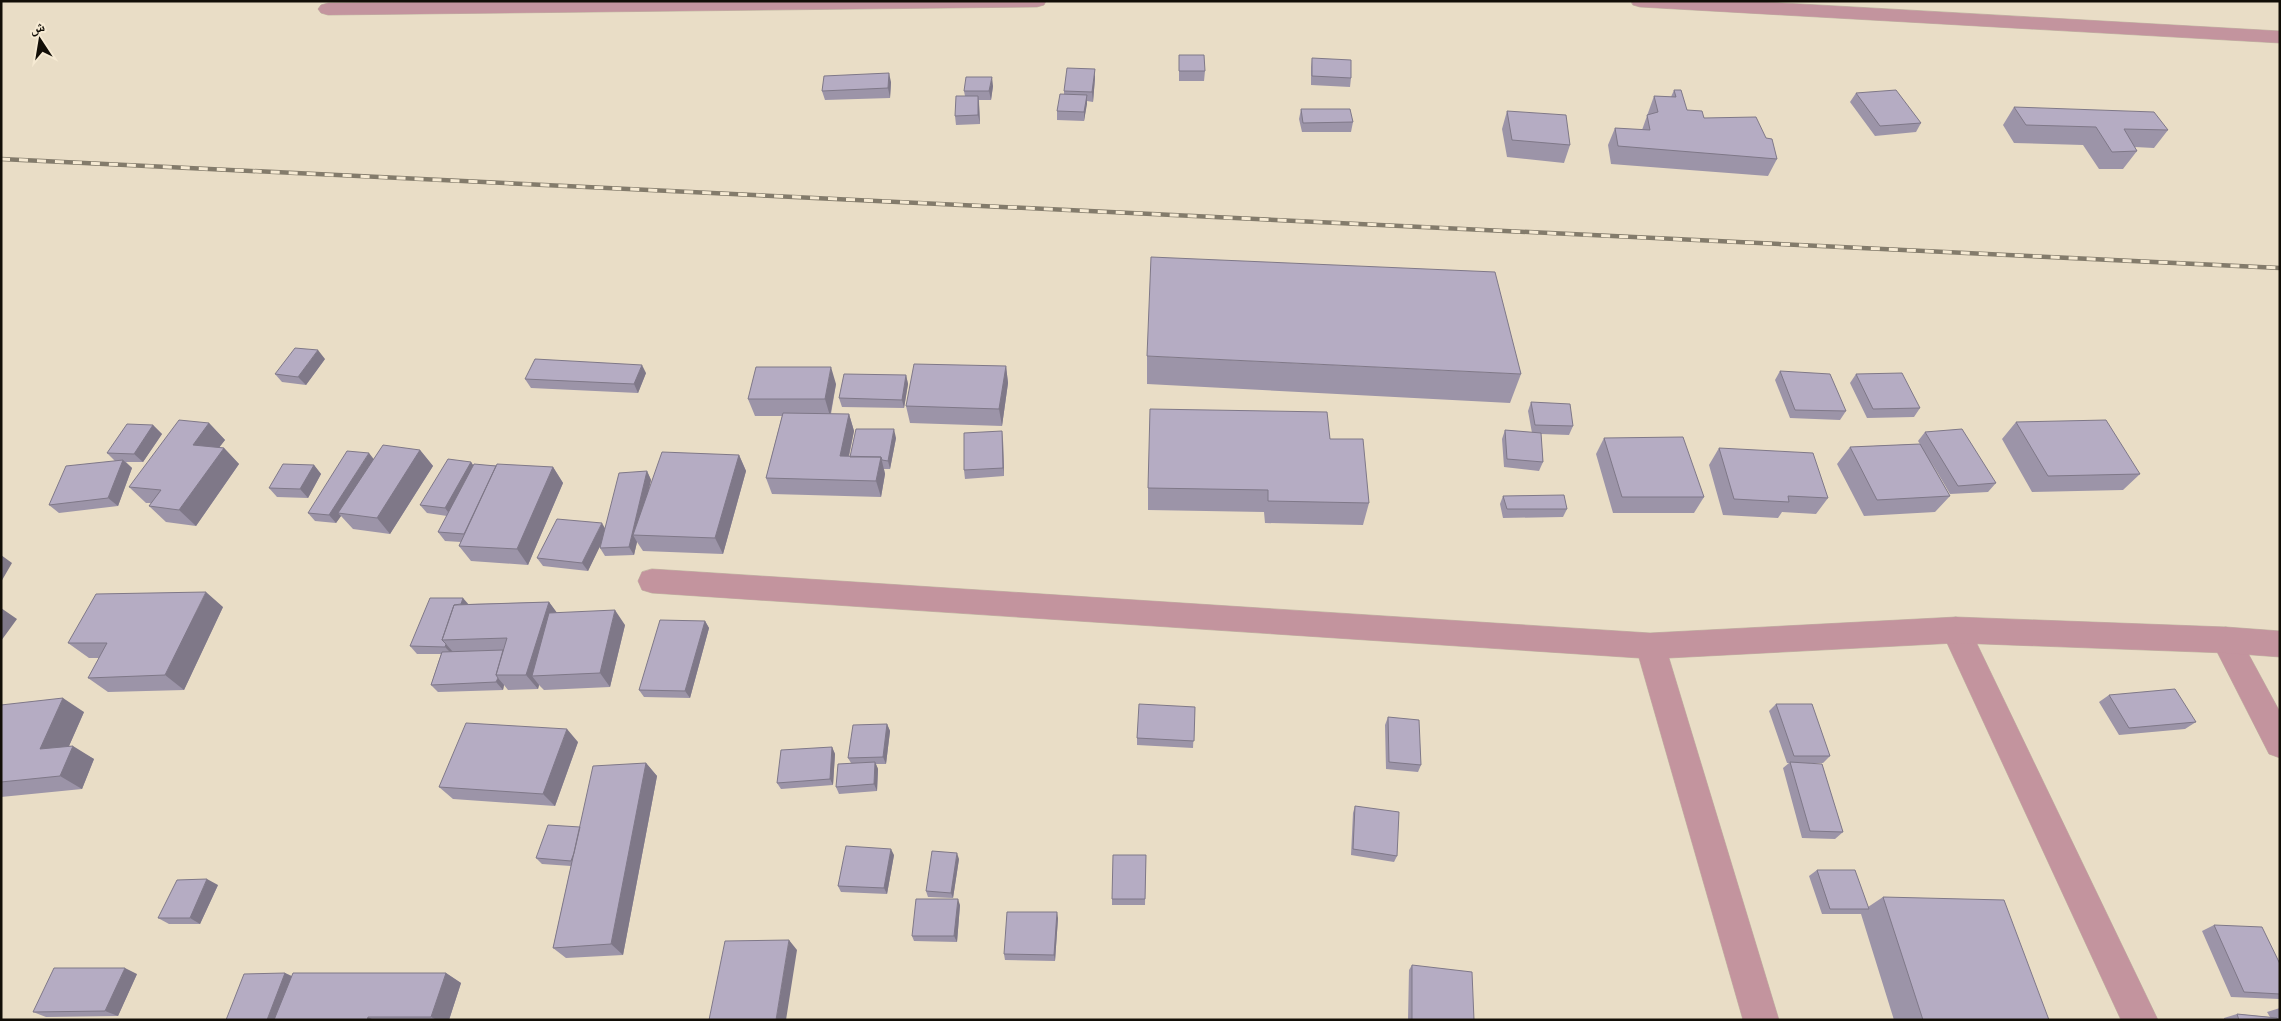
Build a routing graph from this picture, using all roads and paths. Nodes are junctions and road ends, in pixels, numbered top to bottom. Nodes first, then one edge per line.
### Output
1 (1037, 1) edge
2 (1640, 1) edge
3 (328, 10) dead end
4 (2280, 37) edge
5 (652, 581) dead end
6 (1956, 630) junction
7 (2226, 640) junction
8 (2280, 644) edge
9 (1650, 646) junction
10 (2280, 744) edge
11 (1761, 1020) edge
12 (2140, 1020) edge

1 - 3 street
2 - 4 street
5 - 9 street
6 - 7 street
6 - 9 street
6 - 12 street
7 - 8 street
7 - 10 street
9 - 11 street

